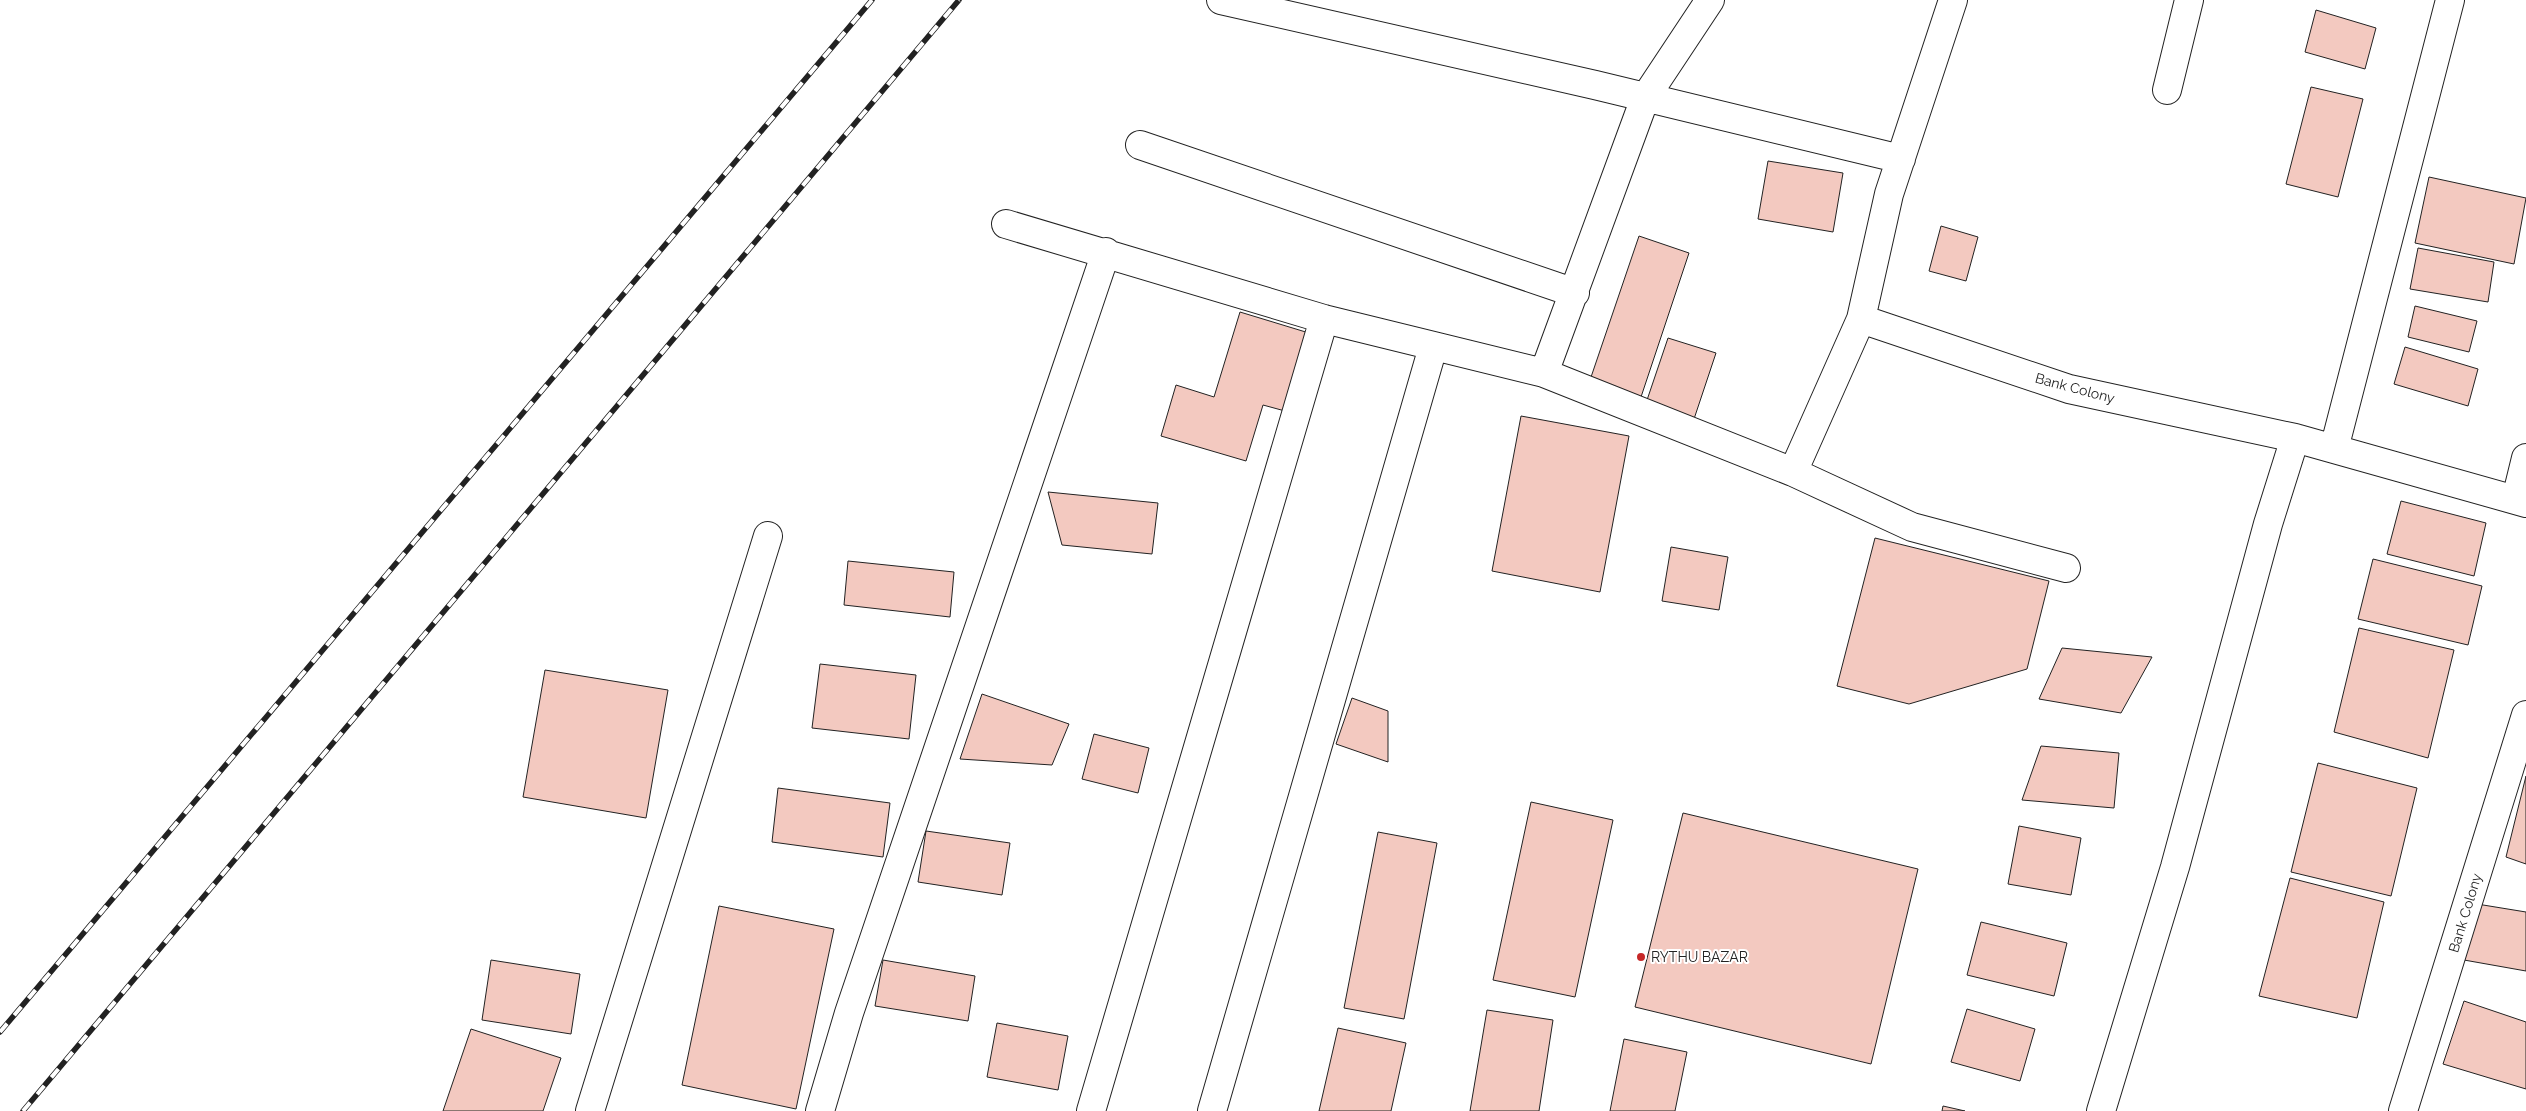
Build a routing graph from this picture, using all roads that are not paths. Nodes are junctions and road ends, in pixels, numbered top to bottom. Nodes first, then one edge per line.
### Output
1 (1221, 0) edge
2 (1710, 0) edge
3 (1952, 0) edge
4 (2189, 0) edge
5 (2450, 0) edge
6 (2167, 90) dead end
7 (1645, 98) junction
8 (1140, 145) dead end
9 (1901, 159) junction
10 (1006, 224) dead end
11 (1106, 252) junction
12 (1575, 293) junction
13 (1324, 319) junction
14 (1861, 319) junction
15 (1434, 347) junction
16 (1544, 373) junction
17 (2295, 438) junction
18 (2334, 449) junction
19 (2526, 458) edge
20 (1793, 472) junction
21 (2521, 501) edge
22 (768, 536) dead end
23 (2066, 568) dead end
24 (2526, 715) edge
25 (590, 1111) edge
26 (820, 1111) edge
27 (1091, 1111) edge
28 (1212, 1111) edge
29 (2101, 1111) edge
30 (2403, 1111) edge

1 - 7 street
2 - 7 street
3 - 9 street
4 - 6 street
5 - 18 street
7 - 9 street
7 - 12 street
8 - 12 street
9 - 14 street
10 - 11 street
11 - 13 street
11 - 26 street
12 - 16 street
13 - 15 street
13 - 27 street
14 - 17 street, Bank Colony
14 - 20 street
15 - 16 street
15 - 28 street
16 - 20 street
17 - 18 street, Bank Colony
17 - 29 street
18 - 21 street, Bank Colony
19 - 21 street
20 - 23 street
22 - 25 street
24 - 30 street, Bank Colony

